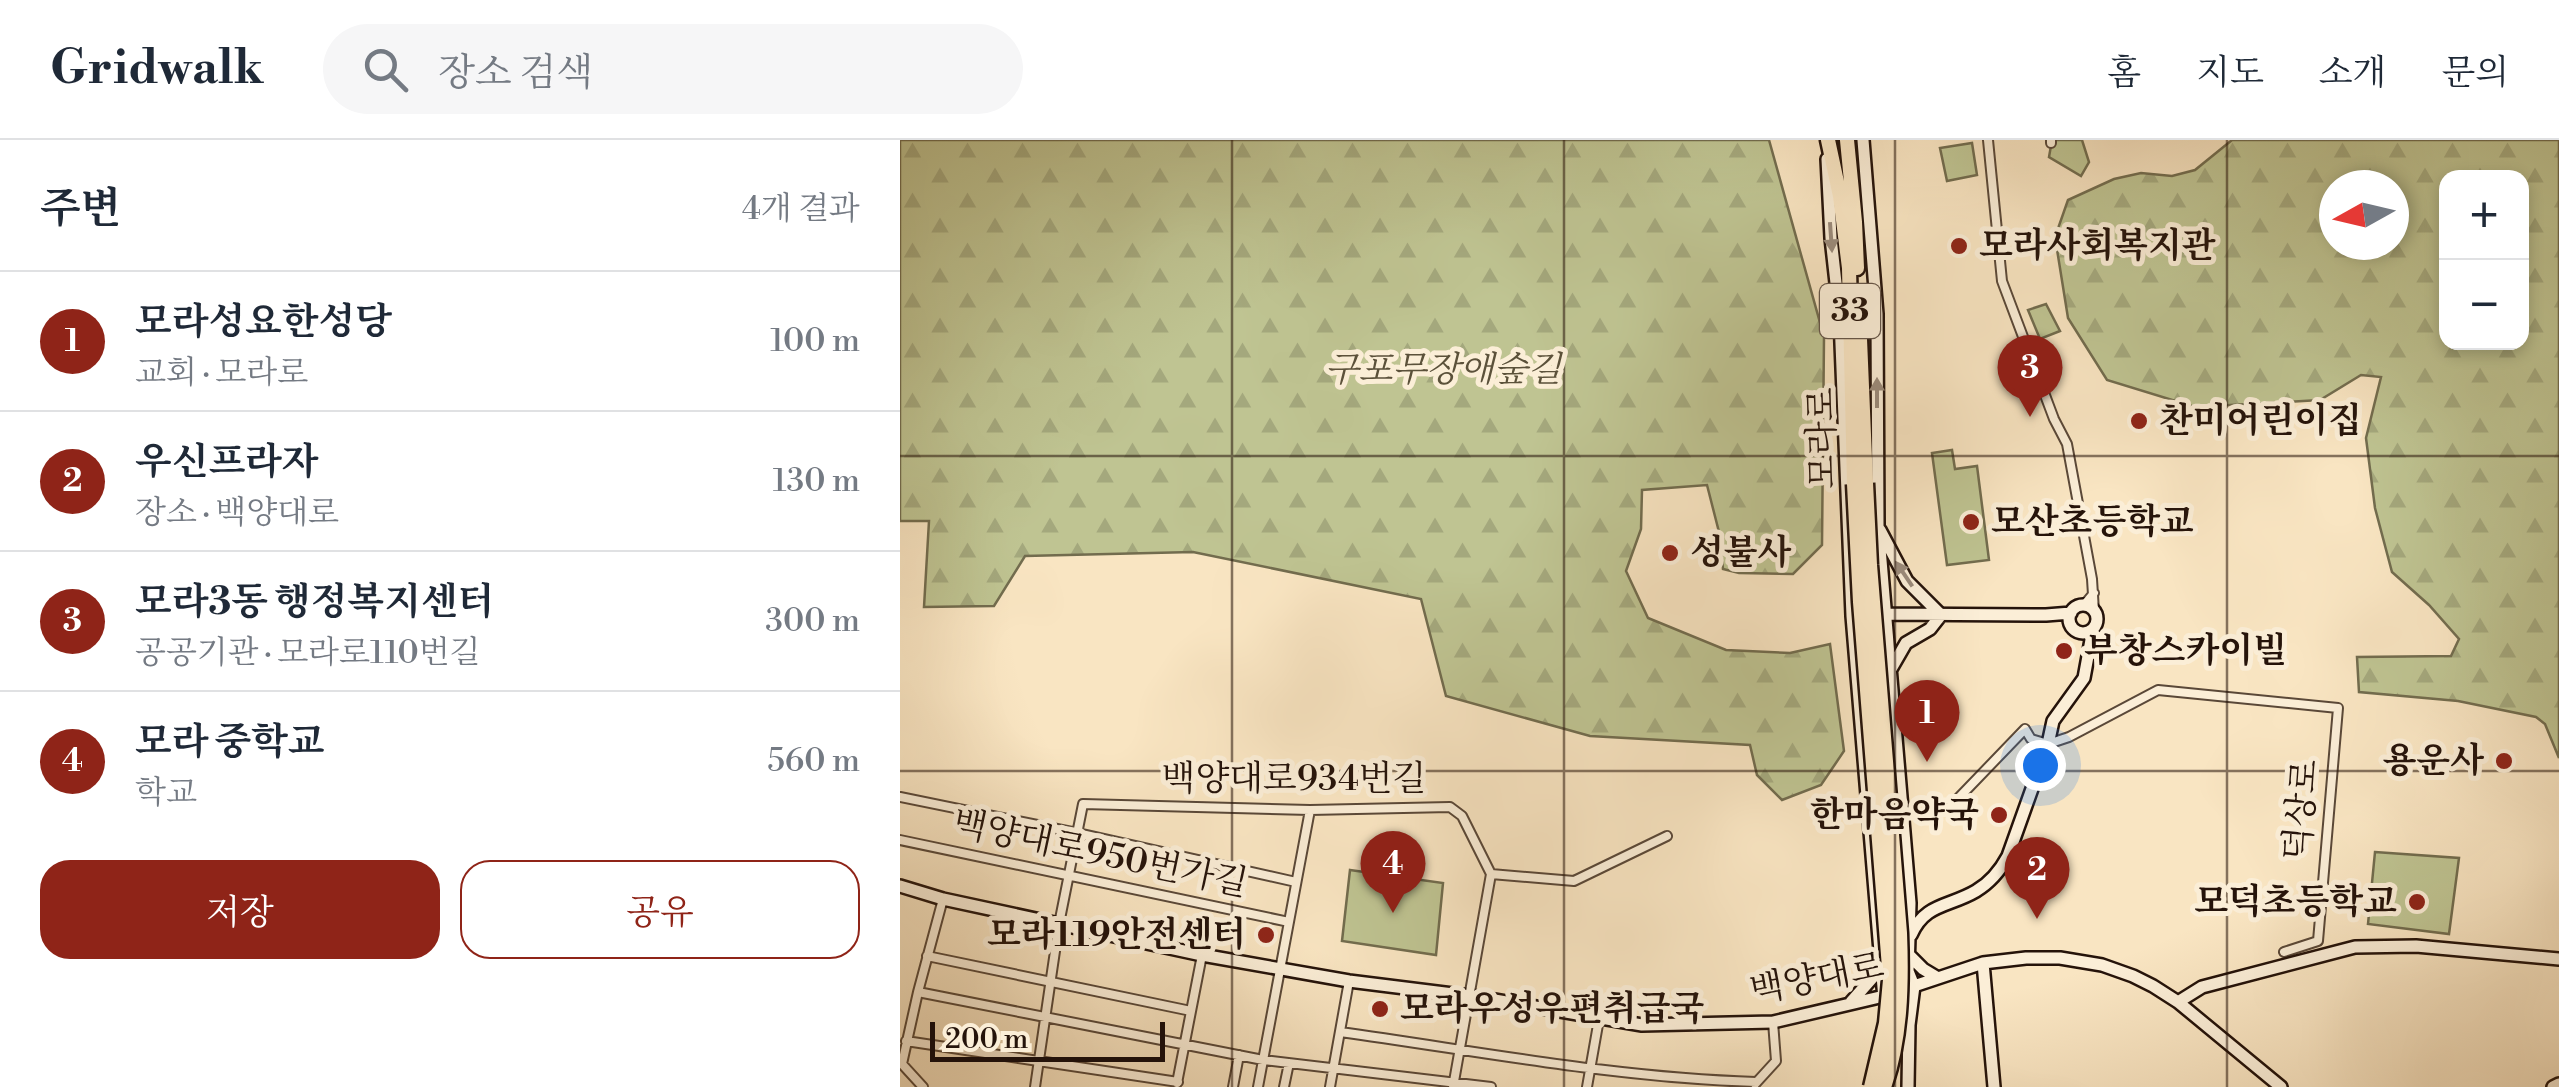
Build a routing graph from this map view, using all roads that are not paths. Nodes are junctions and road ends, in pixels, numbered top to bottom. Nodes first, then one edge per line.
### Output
1 (1827, 140) edge
2 (1847, 140) edge
3 (1863, 140) edge
4 (1988, 140) edge
5 (1860, 484) junction
6 (1878, 526) junction
7 (2089, 608) junction
8 (1886, 614) junction
9 (1941, 615) junction
10 (1852, 616) junction
11 (2071, 618) junction
12 (2088, 631) junction
13 (1890, 670) junction
14 (2048, 744) junction
15 (900, 797) edge
16 (1310, 810) junction
17 (1947, 810) dead end
18 (1077, 833) junction
19 (1667, 836) dead end
20 (900, 840) edge
21 (1906, 864) junction
22 (1492, 874) junction
23 (1069, 875) junction
24 (1874, 876) junction
25 (1296, 882) junction
26 (900, 886) edge
27 (943, 899) junction
28 (1910, 903) junction
29 (1926, 912) junction
30 (1289, 922) junction
31 (1059, 924) junction
32 (1908, 947) junction
33 (2284, 952) dead end
34 (1202, 955) junction
35 (927, 956) junction
36 (2559, 959) edge
37 (1881, 962) junction
38 (1983, 963) junction
39 (1280, 969) junction
40 (1938, 978) junction
41 (1349, 981) junction
42 (1050, 982) junction
43 (1910, 988) junction
44 (918, 992) junction
45 (1471, 996) junction
46 (1884, 996) junction
47 (2178, 1002) junction
48 (1849, 1004) junction
49 (1192, 1011) junction
50 (1045, 1017) junction
51 (1599, 1019) junction
52 (1773, 1022) junction
53 (1340, 1032) junction
54 (906, 1041) junction
55 (1185, 1044) junction
56 (1461, 1049) junction
57 (1239, 1055) junction
58 (1263, 1060) junction
59 (1038, 1061) junction
60 (1289, 1063) junction
61 (1333, 1068) junction
62 (1590, 1069) junction
63 (1177, 1084) edge
64 (1688, 1084) edge
65 (1454, 1085) edge
66 (1754, 1085) edge
67 (924, 1087) edge
68 (1034, 1087) edge
69 (1233, 1087) edge
70 (1258, 1087) edge
71 (1284, 1087) edge
72 (1330, 1087) edge
73 (1491, 1087) edge
74 (1587, 1087) edge
75 (1870, 1087) edge
76 (1886, 1087) edge
77 (1908, 1087) edge
78 (1994, 1087) edge
79 (2281, 1087) edge

1 - 5 highway, 모라로 / 33
1 -> 10 main road, 모라로
2 - 5 highway, 모라로 / 33
6 -> 3 main road, 모라로
4 - 7 street
5 - 75 highway, 모라로 / 33, bridge
5 - 76 highway, 모라로 / 33, bridge
6 - 8 main road, 모라로
9 -> 6 main road
7 - 11 main road
7 - 12 main road
8 - 9 main road
8 - 10 main road
8 - 13 main road, 모라로
9 - 11 main road
9 - 13 main road
10 - 24 main road, 모라로
11 - 12 main road
12 - 14 main road
13 - 21 main road, 모라로
14 - 17 street
14 - 29 main road
14 - 33 street, 덕상로
15 - 18 street
16 - 18 street, 백양대로934번길
16 - 22 street, 백양대로934번길
16 - 25 street
18 - 23 street
18 - 25 street
19 - 22 street
20 - 23 street, 백양대로950번가길
21 - 24 main road
21 - 28 main road, 모라로
22 - 45 street
23 - 30 street, 백양대로950번가길
23 - 31 street
24 - 37 main road, 모라로
25 - 30 street
26 - 27 main road, 백양대로
27 - 31 main road, 백양대로
27 - 35 street
28 - 29 main road
28 - 32 main road, 모라로
29 - 32 main road
30 - 39 street
31 - 34 main road, 백양대로
31 - 42 street
32 - 40 main road
32 - 43 main road, 모라로
34 - 39 main road, 백양대로
34 - 49 street
35 - 42 street
35 - 44 street
36 - 47 main road
37 - 46 main road, 모라로
37 - 48 main road
38 - 40 main road, 백양대로
38 - 47 main road, 백양대로
38 - 78 main road
39 - 41 main road, 백양대로
39 - 58 street
40 - 43 main road, 백양대로
41 - 45 main road, 백양대로
41 - 53 street
42 - 49 street
42 - 50 street
43 - 46 main road, 백양대로
43 - 76 main road, 모라로
43 - 77 main road, 모라로
44 - 50 street
44 - 54 street
45 - 51 main road, 백양대로
45 - 56 street
46 - 48 main road, 백양대로
46 - 75 main road, 모라로
47 - 79 main road, 백양대로
48 - 52 main road, 백양대로
49 - 55 street
50 - 55 street
50 - 59 street
51 - 52 main road, 백양대로
51 - 62 street
52 - 66 street
53 - 56 street
53 - 61 street
54 - 59 street
54 - 67 street
55 - 57 street
55 - 63 street
56 - 62 street
56 - 65 street
57 - 58 street
57 - 69 street
58 - 60 street
58 - 70 street
59 - 63 street
59 - 68 street
60 - 61 street
60 - 71 street
61 - 65 street
61 - 72 street
62 - 64 street
62 - 74 street
64 - 66 street
65 - 73 street

